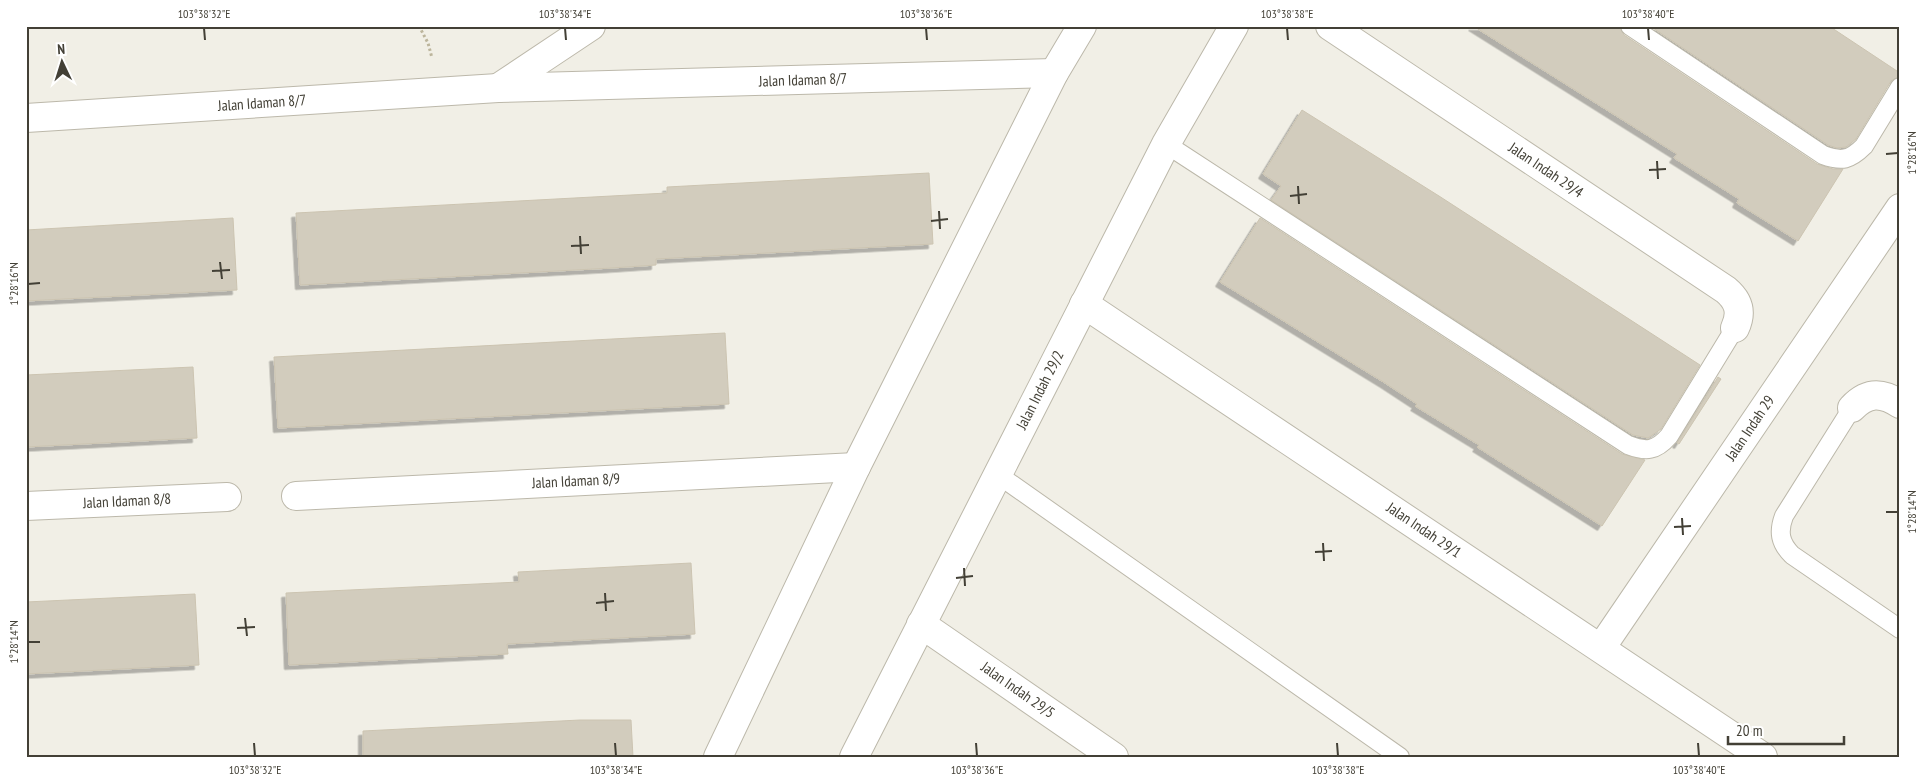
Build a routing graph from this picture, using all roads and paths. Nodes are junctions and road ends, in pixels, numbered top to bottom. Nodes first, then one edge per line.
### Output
1 (591, 26) edge
2 (1082, 26) edge
3 (1234, 26) edge
4 (1330, 26) edge
5 (1630, 26) edge
6 (1054, 73) junction
7 (1900, 87) edge
8 (498, 88) junction
9 (26, 118) edge
10 (1166, 144) junction
11 (1900, 208) edge
12 (1084, 304) junction
13 (1735, 328) joint
14 (1900, 404) edge
15 (1852, 408) joint
16 (856, 467) junction
17 (997, 474) junction
18 (227, 496) dead end
19 (296, 496) dead end
20 (26, 506) edge
21 (921, 624) junction
22 (1900, 629) edge
23 (1601, 648) junction
24 (718, 757) edge
25 (854, 757) edge
26 (1114, 757) edge
27 (1400, 757) edge
28 (1763, 757) edge

1 - 8 street
2 - 6 street
3 - 10 street, Jalan Indah 29/2
4 - 13 street, Jalan Indah 29/4
5 - 7 lane
6 - 8 street, Jalan Idaman 8/7
6 - 16 street
8 - 9 street, Jalan Idaman 8/7
10 - 12 street, Jalan Indah 29/2
10 - 13 lane
11 - 23 street, Jalan Indah 29
12 - 17 street, Jalan Indah 29/2
12 - 23 street, Jalan Indah 29/1
14 - 15 street
15 - 22 lane
16 - 19 street, Jalan Idaman 8/9
16 - 24 street
17 - 21 street, Jalan Indah 29/2
17 - 27 lane
18 - 20 street, Jalan Idaman 8/8
21 - 25 street, Jalan Indah 29/2
21 - 26 street, Jalan Indah 29/5
23 - 28 street, Jalan Indah 29/1

